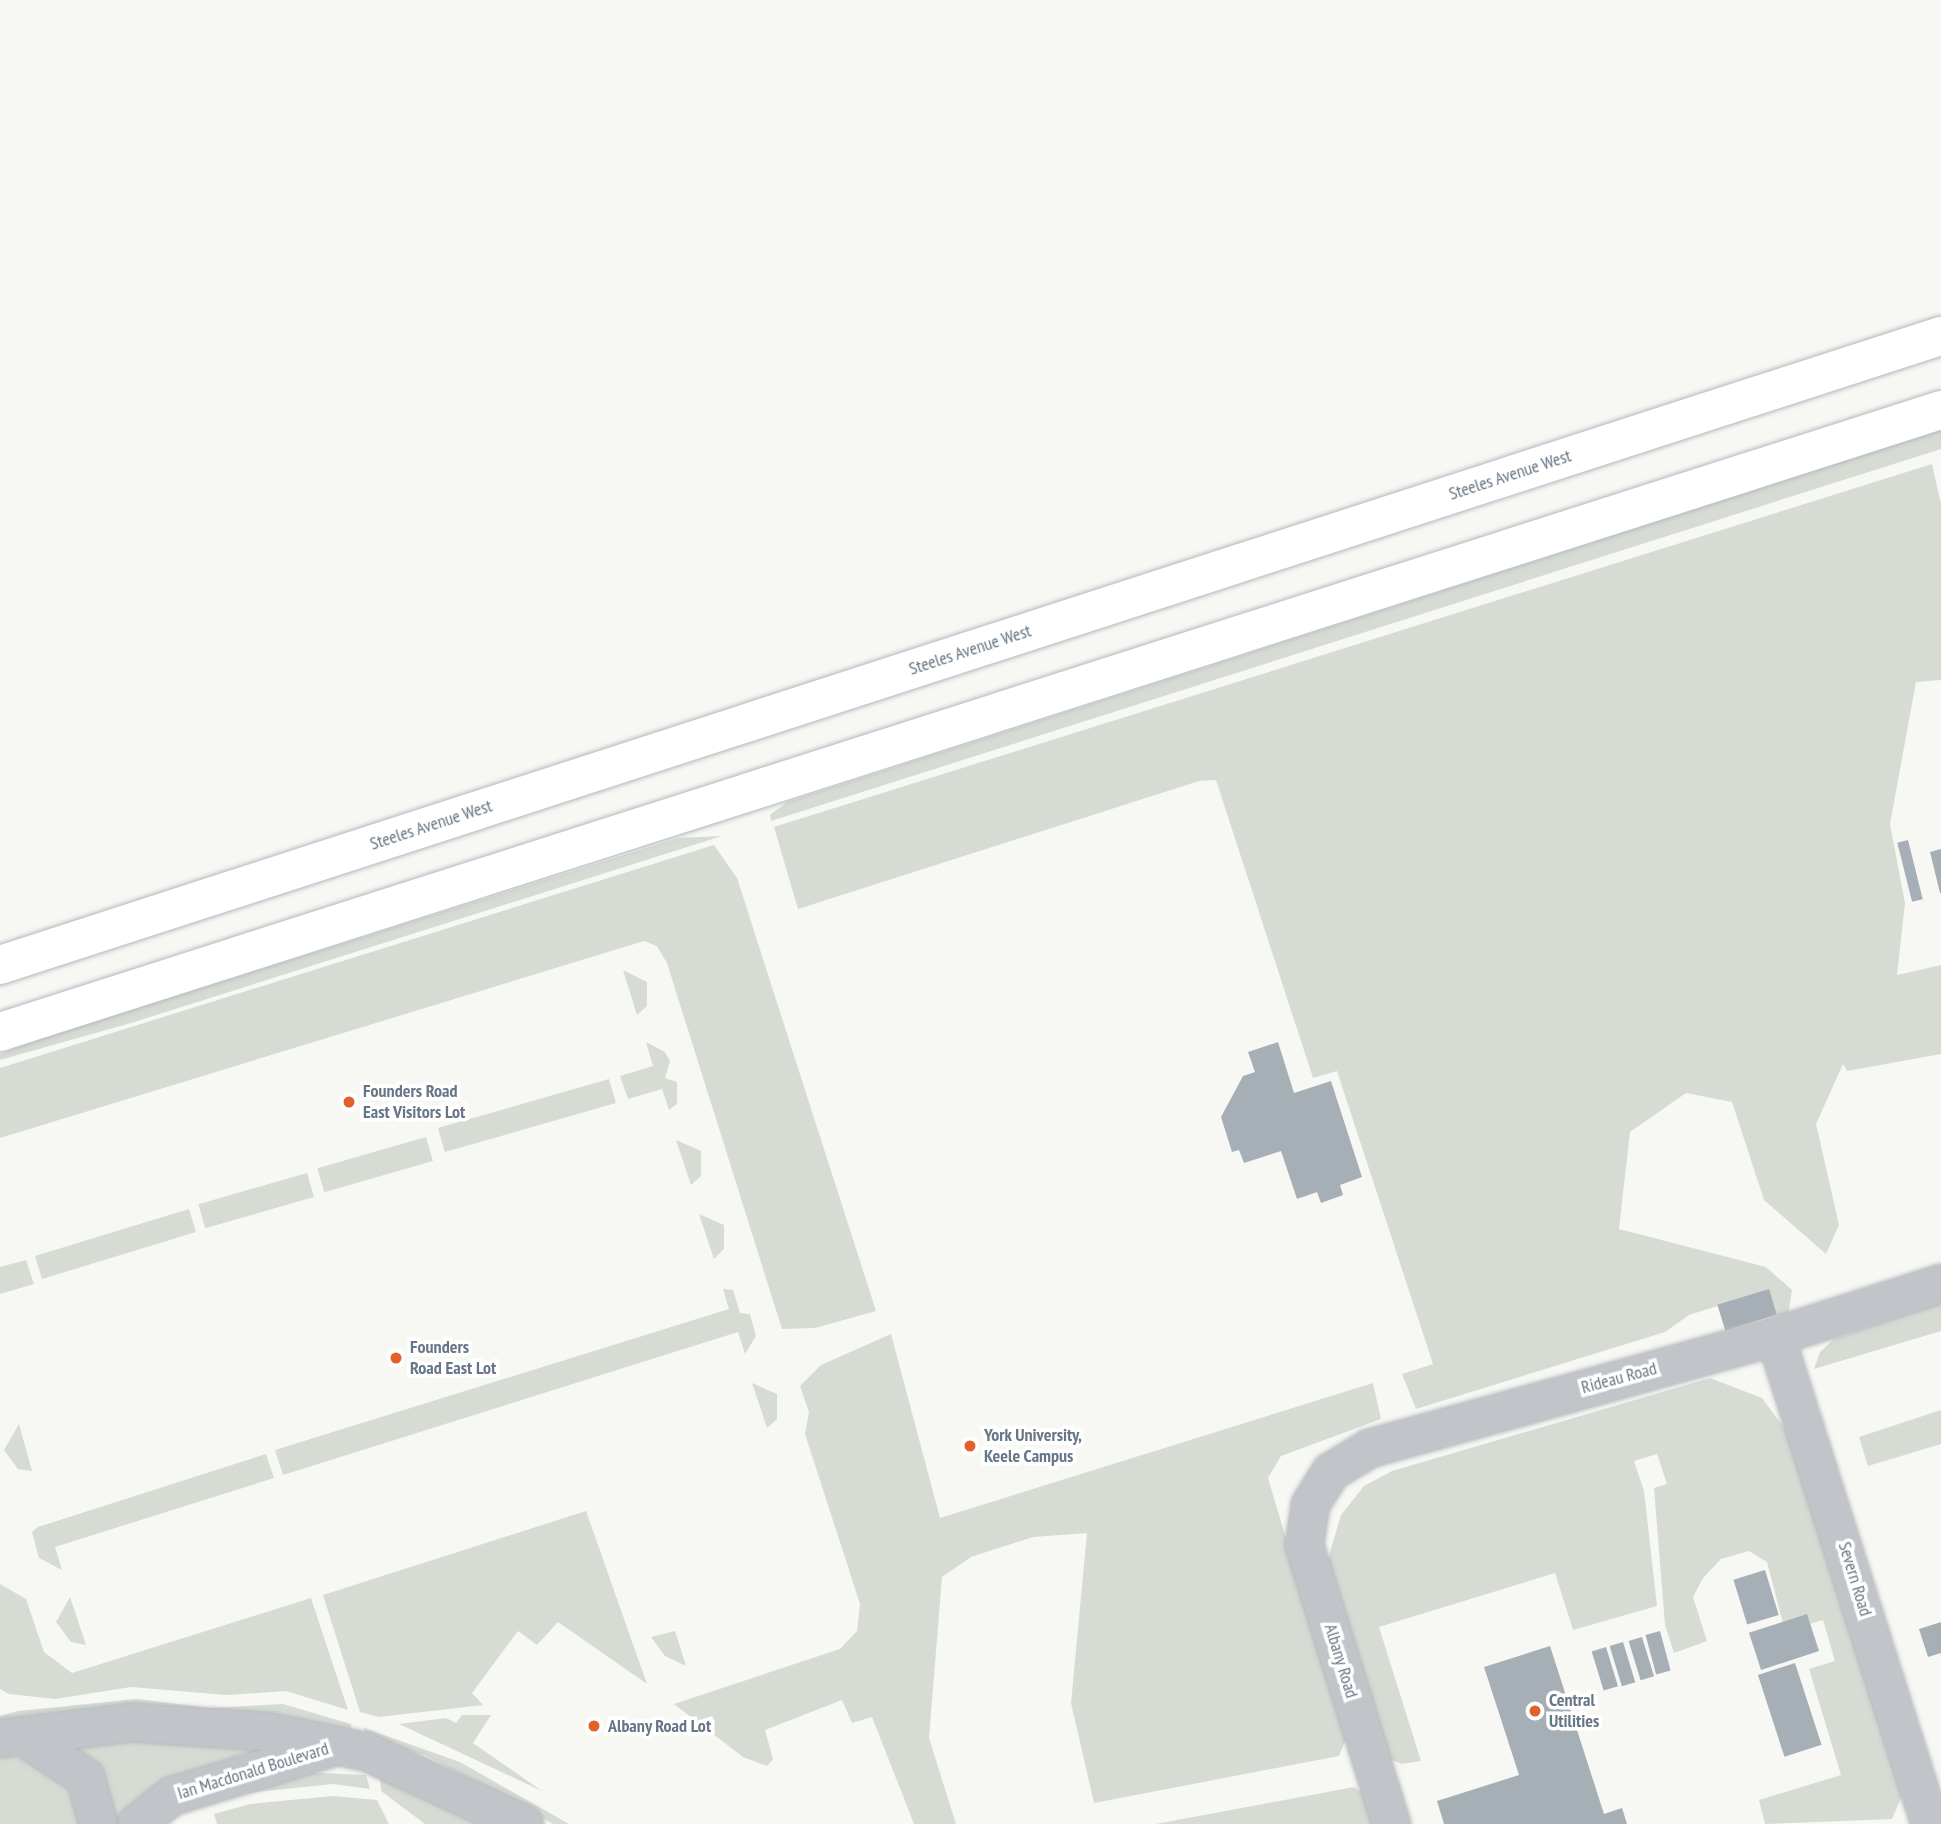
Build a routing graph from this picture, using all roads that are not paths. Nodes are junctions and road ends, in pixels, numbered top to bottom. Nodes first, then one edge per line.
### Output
1 (1941, 335) edge
2 (1941, 410) edge
3 (0, 965) edge
4 (0, 1032) edge
5 (1941, 1283) edge
6 (1775, 1336) junction
7 (1313, 1497) joint
8 (14, 1738) edge
9 (336, 1745) junction
10 (98, 1824) edge
11 (136, 1824) edge
12 (524, 1824) edge
13 (1391, 1824) edge
14 (1930, 1824) edge

1 - 3 main road, Steeles Avenue West
2 - 4 main road
5 - 6 street, Rideau Road
6 - 7 street, Rideau Road
6 - 14 street, Severn Road
7 - 13 street, Albany Road
8 - 9 street, Ian Macdonald Boulevard
8 - 10 street, Ian Macdonald Boulevard
9 - 11 street, Ian Macdonald Boulevard
9 - 12 street, Ian Macdonald Boulevard

